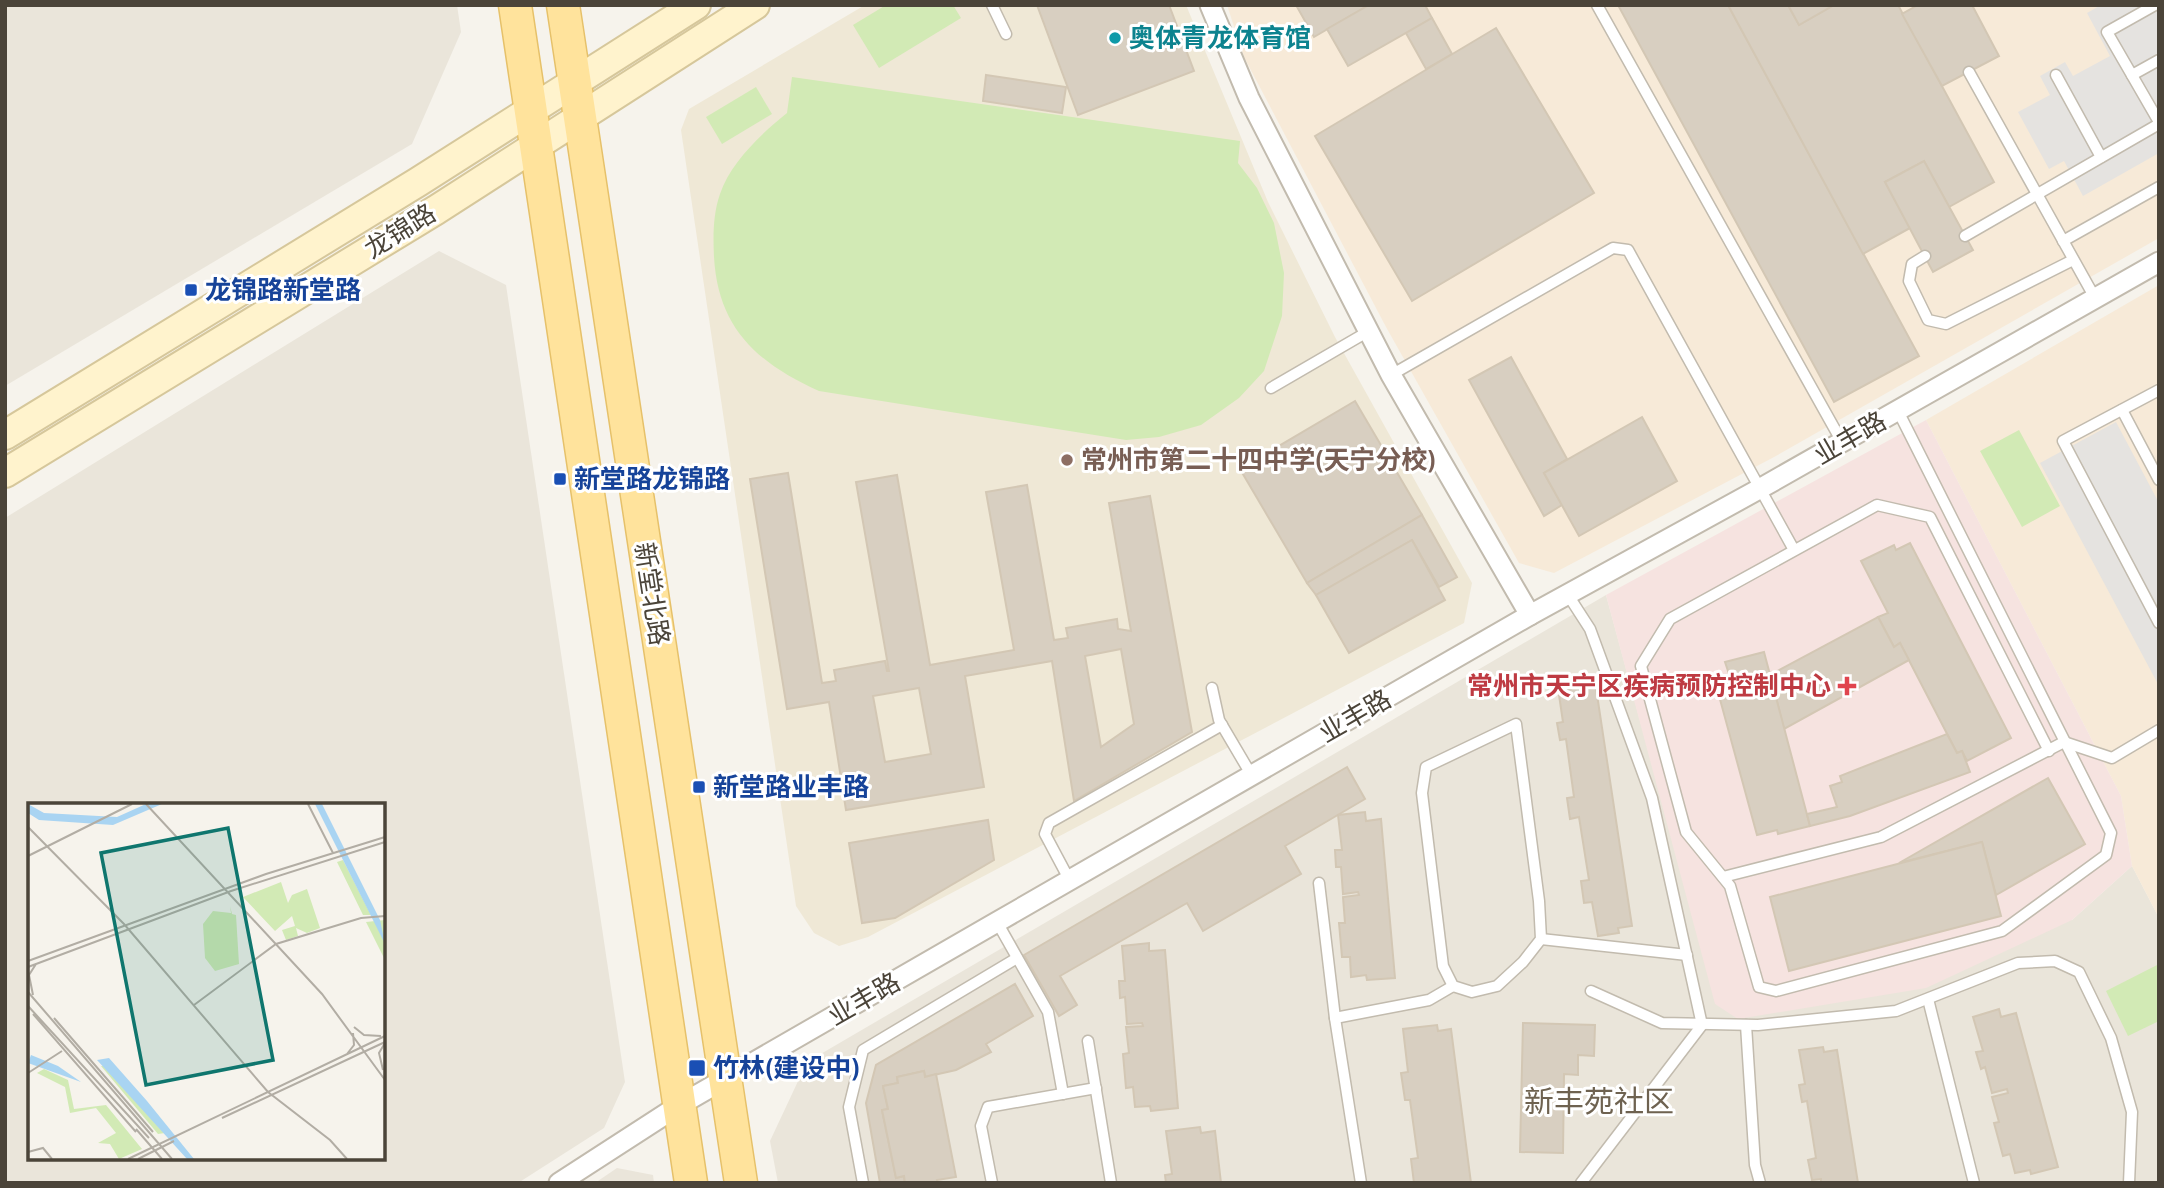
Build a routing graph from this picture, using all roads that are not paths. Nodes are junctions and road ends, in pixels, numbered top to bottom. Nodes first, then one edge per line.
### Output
1 (515, 5) edge
2 (563, 5) edge
3 (696, 5) edge
4 (755, 5) edge
5 (992, 5) edge
6 (1210, 5) edge
7 (1597, 5) edge
8 (2155, 5) edge
9 (1006, 34) dead end
10 (2159, 60) edge
11 (1969, 72) dead end
12 (2056, 75) dead end
13 (2132, 75) junction
14 (574, 82) junction
15 (530, 110) junction
16 (579, 118) junction
17 (2159, 123) edge
18 (536, 146) junction
19 (2101, 157) junction
20 (2159, 187) edge
21 (2037, 194) junction
22 (1965, 236) dead end
23 (2063, 241) junction
24 (1925, 256) dead end
25 (2073, 260) junction
26 (2159, 262) edge
27 (2095, 298) junction
28 (1369, 331) junction
29 (1391, 375) junction
30 (1271, 388) dead end
31 (2159, 390) edge
32 (2122, 410) junction
33 (1898, 411) junction
34 (5, 435) edge
35 (1842, 442) junction
36 (5, 473) edge
37 (2159, 480) edge
38 (1761, 488) junction
39 (1794, 550) junction
40 (1568, 595) junction
41 (1530, 615) junction
42 (2159, 623) edge
43 (1212, 688) dead end
44 (1222, 725) junction
45 (2159, 730) edge
46 (2064, 742) junction
47 (2049, 751) junction
48 (1252, 776) junction
49 (1723, 877) junction
50 (1070, 881) junction
51 (1319, 883) dead end
52 (997, 922) junction
53 (1541, 939) junction
54 (1687, 955) junction
55 (1017, 958) junction
56 (1453, 986) junction
57 (1591, 991) dead end
58 (1928, 999) junction
59 (1335, 1018) junction
60 (1703, 1025) junction
61 (1746, 1025) junction
62 (1088, 1041) dead end
63 (726, 1079) junction
64 (1096, 1088) junction
65 (1063, 1094) junction
66 (678, 1107) junction
67 (559, 1183) edge
68 (691, 1183) edge
69 (741, 1183) edge
70 (863, 1183) edge
71 (992, 1183) edge
72 (1111, 1183) edge
73 (1361, 1183) edge
74 (1581, 1183) edge
75 (1760, 1183) edge
76 (1974, 1183) edge
77 (2129, 1183) edge

1 - 15 main road, 新堂北路
2 - 14 main road, 新堂北路
3 - 14 main road, 龙锦路
4 - 16 main road, 龙锦路
5 - 9 lane
6 - 28 street
7 - 35 lane
8 - 13 lane
10 - 13 lane
11 - 21 lane
12 - 19 lane
13 - 17 lane
14 - 15 main road, 龙锦路
14 - 16 main road, 新堂北路
15 - 18 main road, 新堂北路
15 - 34 main road, 龙锦路
16 - 18 main road, 龙锦路
16 - 63 main road, 新堂北路
17 - 19 lane
18 - 36 main road, 龙锦路
18 - 66 main road, 新堂北路
19 - 21 lane
20 - 23 lane
21 - 22 lane
21 - 23 lane
23 - 25 lane
24 - 25 lane
25 - 27 lane
26 - 27 street, 业丰路
27 - 33 street, 业丰路
28 - 29 street
28 - 30 lane
29 - 38 lane
29 - 41 street
31 - 32 lane
32 - 37 lane
32 - 42 lane
33 - 35 street, 业丰路
33 - 46 lane
35 - 38 street, 业丰路
38 - 39 lane
38 - 40 street, 业丰路
39 - 47 lane
39 - 49 lane
40 - 41 street, 业丰路
40 - 54 lane
41 - 48 street, 业丰路
43 - 44 lane
44 - 48 lane
44 - 50 lane
45 - 46 lane
46 - 47 lane
46 - 49 lane
47 - 49 lane
48 - 50 street, 业丰路
50 - 52 street, 业丰路
51 - 59 lane
52 - 55 lane
52 - 63 street, 业丰路
53 - 54 lane
53 - 56 lane
53 - 56 lane
54 - 60 lane
55 - 65 lane
55 - 70 lane
56 - 59 lane
57 - 60 lane
58 - 61 lane
58 - 76 lane
58 - 77 lane
59 - 73 lane
60 - 61 lane
60 - 74 lane
61 - 75 lane
62 - 64 lane
63 - 66 street, 业丰路
63 - 69 main road, 新堂北路
64 - 65 lane
64 - 72 lane
65 - 71 lane
66 - 67 street, 业丰路
66 - 68 main road, 新堂北路

